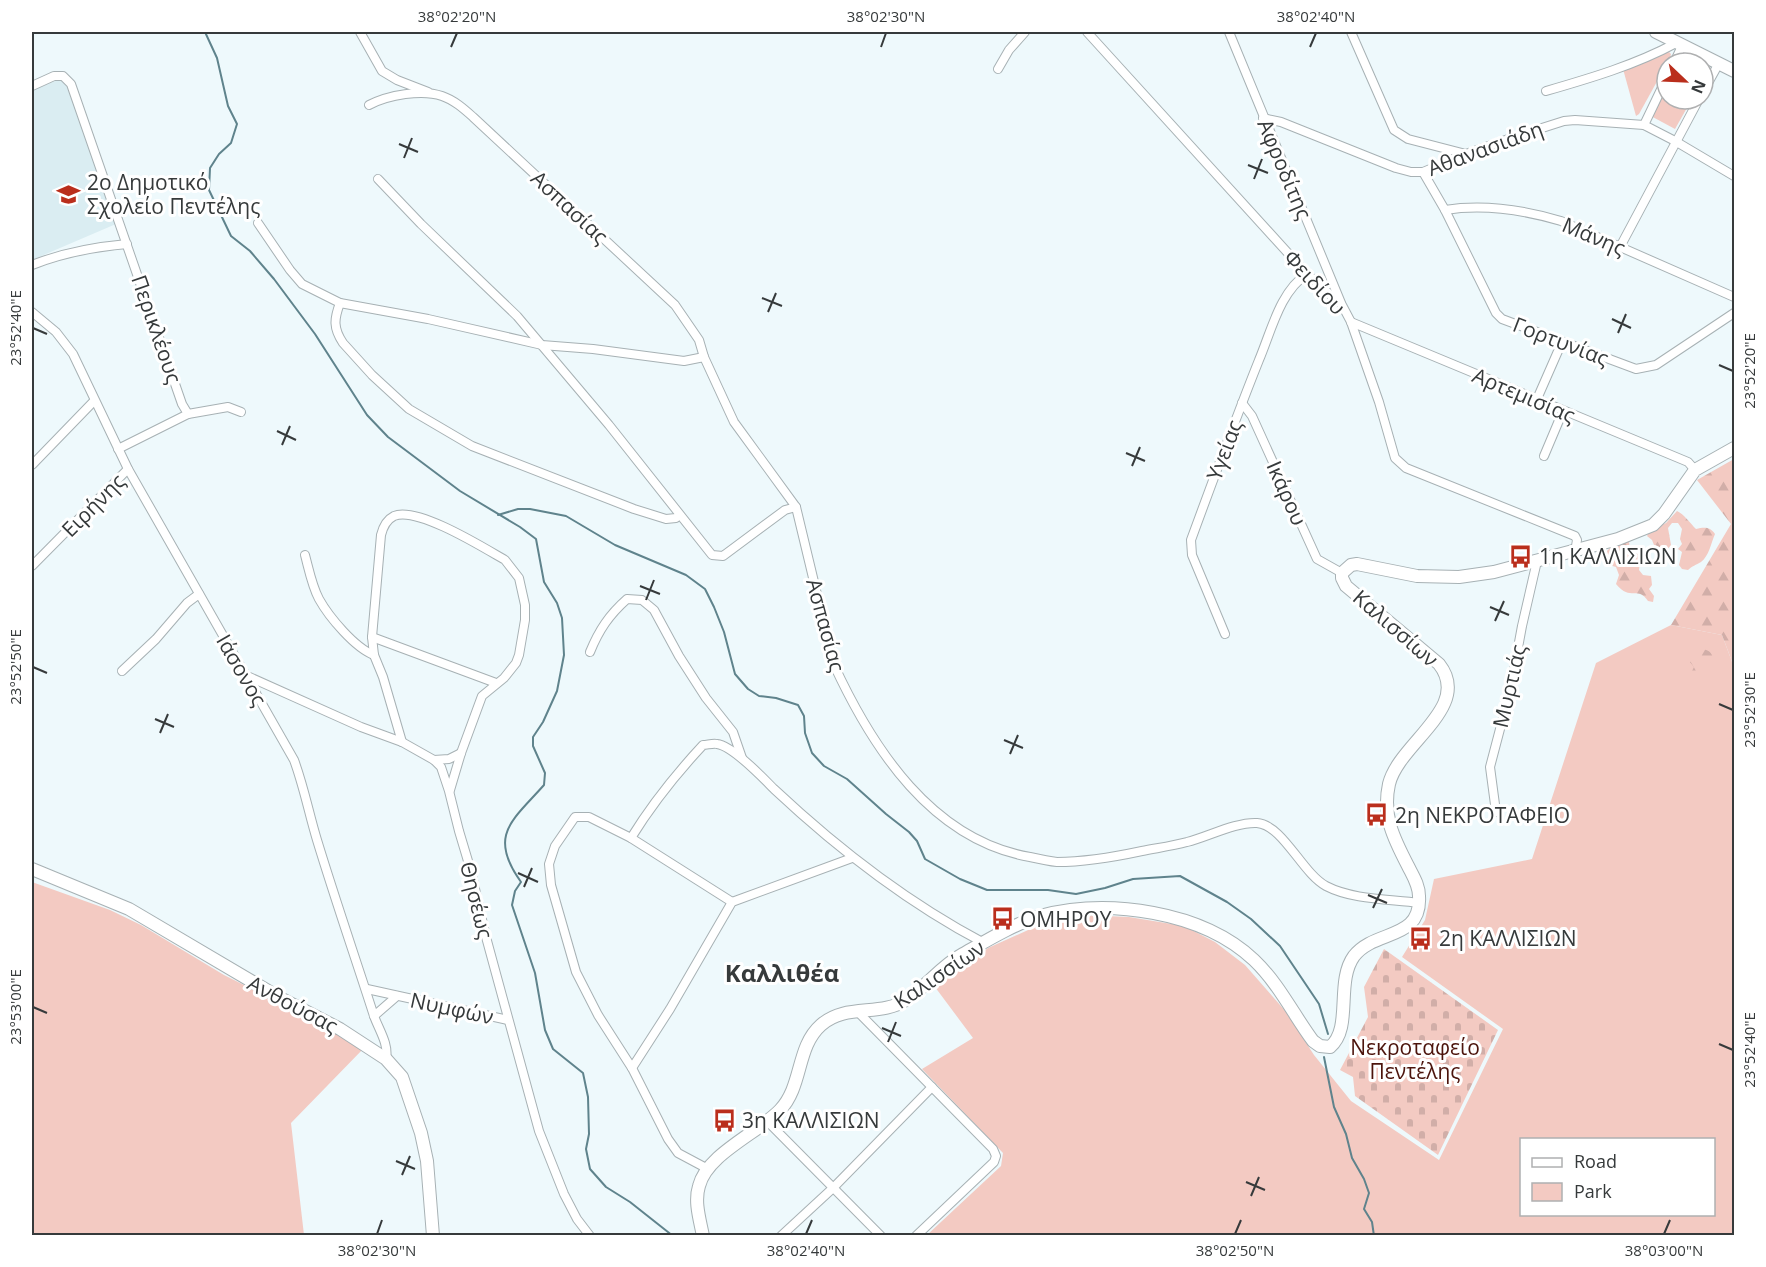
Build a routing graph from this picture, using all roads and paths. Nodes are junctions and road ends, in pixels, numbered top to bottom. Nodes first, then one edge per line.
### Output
1 (360, 32) edge
2 (1025, 32) edge
3 (1087, 32) edge
4 (1229, 32) edge
5 (1351, 32) edge
6 (1656, 32) edge
7 (1679, 44) junction
8 (1677, 51) edge
9 (1719, 63) junction
10 (998, 69) dead end
11 (1715, 70) edge
12 (1734, 71) edge
13 (32, 86) edge
14 (1546, 91) dead end
15 (431, 93) junction
16 (1655, 102) edge
17 (369, 105) dead end
18 (1692, 111) edge
19 (1263, 118) junction
20 (1644, 125) junction
21 (1676, 141) junction
22 (1466, 154) junction
23 (1423, 172) junction
24 (1734, 176) edge
25 (378, 179) dead end
26 (1445, 210) junction
27 (258, 223) dead end
28 (127, 244) junction
29 (1620, 247) junction
30 (32, 265) edge
31 (1307, 274) junction
32 (1734, 297) edge
33 (340, 303) junction
34 (1342, 305) junction
35 (32, 312) edge
36 (1734, 313) edge
37 (1351, 322) junction
38 (1562, 342) junction
39 (542, 345) junction
40 (704, 357) junction
41 (1537, 399) junction
42 (94, 401) junction
43 (1242, 403) junction
44 (1563, 411) junction
45 (242, 412) dead end
46 (188, 414) junction
47 (1734, 448) edge
48 (118, 449) junction
49 (1544, 456) dead end
50 (32, 465) edge
51 (128, 469) junction
52 (1695, 470) junction
53 (796, 507) junction
54 (679, 515) junction
55 (1575, 552) junction
56 (305, 555) dead end
57 (1537, 561) junction
58 (32, 566) edge
59 (1342, 573) junction
60 (199, 594) junction
61 (1225, 634) dead end
62 (372, 636) junction
63 (590, 652) dead end
64 (374, 655) junction
65 (122, 671) dead end
66 (244, 675) junction
67 (496, 683) junction
68 (402, 742) junction
69 (461, 753) junction
70 (742, 758) junction
71 (434, 760) junction
72 (449, 791) junction
73 (1496, 812) dead end
74 (631, 838) junction
75 (852, 858) junction
76 (32, 869) edge
77 (732, 902) junction
78 (1419, 903) junction
79 (984, 943) junction
80 (367, 989) junction
81 (397, 996) junction
82 (857, 1011) junction
83 (374, 1016) junction
84 (508, 1020) junction
85 (386, 1059) junction
86 (632, 1068) junction
87 (932, 1088) junction
88 (767, 1121) junction
89 (708, 1168) junction
90 (833, 1188) junction
91 (433, 1236) edge
92 (590, 1236) edge
93 (703, 1236) edge
94 (781, 1236) edge
95 (881, 1236) edge
96 (916, 1236) edge

1 - 15 street
2 - 10 street
3 - 31 street, Φειδίου
4 - 19 street, Αφροδίτης
5 - 22 street
6 - 7 main road
7 - 8 street
7 - 9 main road
7 - 14 street
9 - 11 street
9 - 12 main road
13 - 28 street, Περικλέους
15 - 17 street, Ασπασίας
15 - 40 street, Ασπασίας
16 - 20 street
18 - 21 street
19 - 23 street, Αθανασιάδη
19 - 34 street, Αφροδίτης
20 - 21 street, Αθανασιάδη
20 - 22 street, Αθανασιάδη
21 - 24 street, Αθανασιάδη
21 - 29 street
22 - 23 street, Αθανασιάδη
23 - 26 street, Γορτυνίας
25 - 39 street
26 - 29 street, Μάνης
26 - 38 street, Γορτυνίας
27 - 33 street
28 - 30 street
28 - 46 street, Περικλέους
29 - 32 street, Μάνης
31 - 34 street, Φειδίου
31 - 43 street, Υγείας
33 - 39 street
33 - 54 street
34 - 37 street, Φειδίου
35 - 42 street, Ιάσονος
36 - 38 street, Γορτυνίας
37 - 41 street, Αρτεμισίας
37 - 55 street, Φειδίου
38 - 41 street
39 - 40 street
39 - 54 street
40 - 53 street, Ασπασίας
41 - 44 street, Αρτεμισίας
42 - 48 street, Ιάσονος
42 - 50 street
43 - 59 street, Ικάρου
43 - 61 street, Υγείας
44 - 49 street
44 - 52 street, Αρτεμισίας
45 - 46 street
46 - 48 street
47 - 52 main road
48 - 51 street, Ιάσονος
51 - 58 street, Ειρήνης
51 - 60 street, Ιάσονος
52 - 55 main road, Καλισσίων
53 - 54 street
53 - 78 street, Ασπασίας
55 - 57 main road, Καλισσίων
56 - 64 street
57 - 59 main road, Καλισσίων
57 - 73 street, Μυρτιάς
59 - 78 main road, Καλισσίων
60 - 65 street
60 - 66 street, Ιάσονος
62 - 64 street
62 - 67 street
62 - 67 street
63 - 70 street
64 - 68 street
66 - 68 street
66 - 80 street, Ιάσονος
67 - 69 street
68 - 71 street
69 - 71 street
69 - 72 street
70 - 74 street
70 - 75 street
71 - 72 street, Θησέως
72 - 84 street, Θησέως
74 - 77 street
74 - 86 street
75 - 77 street
75 - 79 street
76 - 85 main road, Ανθούσας
77 - 86 street
78 - 79 main road, Καλισσίων
79 - 82 main road, Καλισσίων
80 - 81 street, Νυμφών
80 - 83 street, Ιάσονος
81 - 83 street, Νυμφών
81 - 84 street, Νυμφών
82 - 87 street
82 - 88 main road, Καλισσίων
83 - 85 street, Ιάσονος
84 - 92 street, Θησέως
85 - 91 main road, Ανθούσας
86 - 89 street
87 - 90 street
87 - 96 street
88 - 89 main road, Καλισσίων
88 - 90 street
89 - 93 main road
90 - 94 street
90 - 95 street

